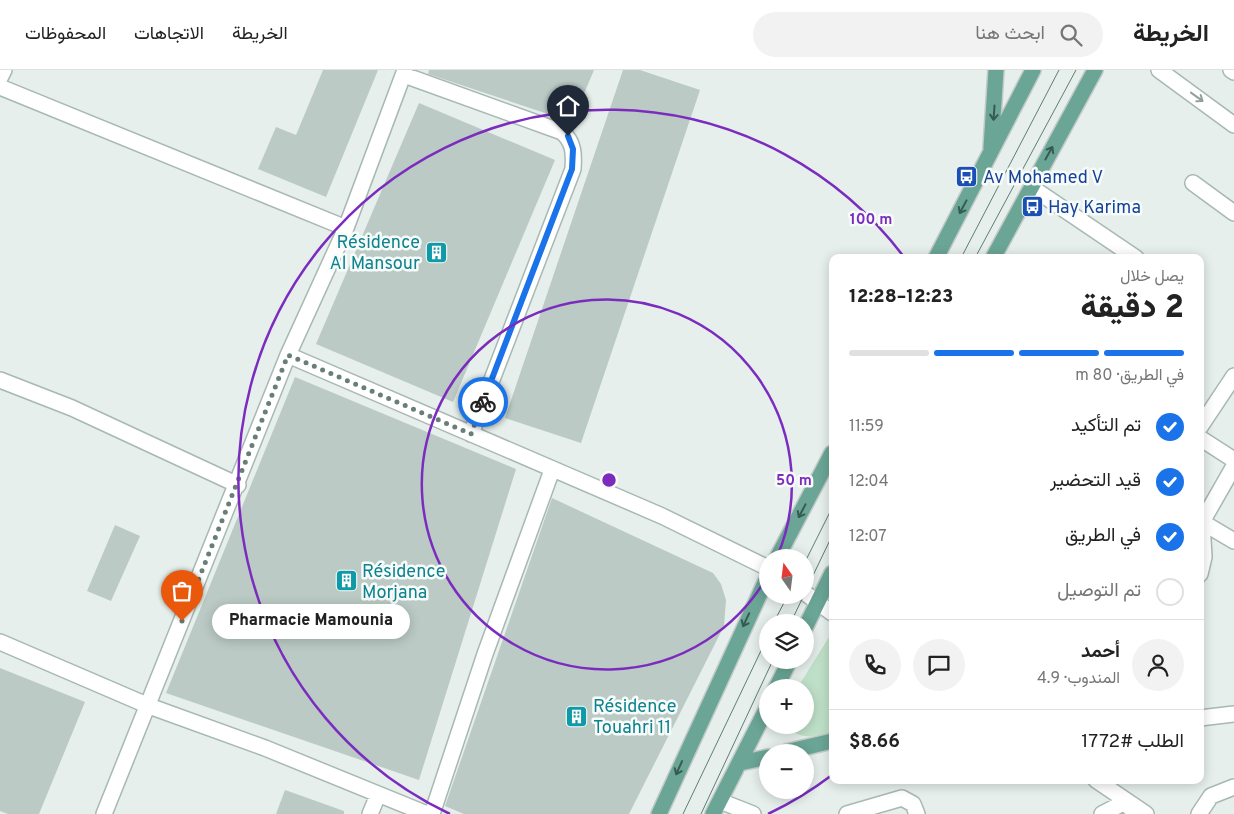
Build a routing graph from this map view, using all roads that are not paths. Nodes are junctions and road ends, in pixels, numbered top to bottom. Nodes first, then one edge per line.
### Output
1 (4, 70) edge
2 (996, 70) edge
3 (1033, 70) edge
4 (1095, 70) edge
5 (1159, 70) edge
6 (1231, 70) edge
7 (405, 72) edge
8 (1234, 72) edge
9 (0, 78) edge
10 (0, 87) edge
11 (1234, 125) edge
12 (991, 155) junction
13 (1193, 183) dead end
14 (1031, 187) junction
15 (1234, 213) edge
16 (346, 228) junction
17 (938, 254) edge
18 (995, 254) edge
19 (1130, 254) edge
20 (288, 355) junction
21 (1234, 376) edge
22 (0, 380) edge
23 (1204, 421) edge
24 (471, 434) junction
25 (1204, 441) edge
26 (829, 459) edge
27 (1234, 460) edge
28 (1234, 466) edge
29 (552, 470) junction
30 (238, 485) junction
31 (1204, 518) edge
32 (1204, 523) edge
33 (1234, 541) edge
34 (782, 549) edge
35 (759, 564) edge
36 (829, 579) edge
37 (759, 596) edge
38 (814, 599) edge
39 (818, 602) junction
40 (829, 611) edge
41 (812, 614) edge
42 (0, 642) edge
43 (149, 706) junction
44 (1234, 714) edge
45 (1204, 718) edge
46 (759, 724) edge
47 (829, 742) edge
48 (814, 745) edge
49 (759, 759) edge
50 (740, 763) junction
51 (1102, 784) edge
52 (1234, 787) edge
53 (378, 795) junction
54 (716, 807) edge
55 (1130, 808) edge
56 (104, 814) edge
57 (370, 814) edge
58 (427, 814) edge
59 (432, 814) edge
60 (659, 814) edge
61 (753, 814) edge
62 (847, 814) edge
63 (916, 814) edge
64 (1102, 814) edge
65 (1146, 814) edge
66 (1199, 814) edge

1 - 9 street
2 -> 12 main road
3 - 12 main road
14 -> 4 main road
5 -> 11 street
6 - 8 street
7 - 16 street
7 - 24 street
10 - 16 street
12 -> 17 main road
13 - 15 street
14 - 18 main road
14 - 19 street
16 - 20 street
20 - 24 street
20 - 30 street
21 - 23 street
22 - 30 street
24 - 29 street
25 - 27 street
26 -> 34 main road
28 - 31 street
29 - 35 street
29 - 59 street
30 - 43 street
32 - 33 street
36 - 39 main road
37 -> 60 main road
38 - 39 street
39 - 40 street
39 - 41 main road
42 - 43 street
43 - 53 street
43 - 56 street
44 - 45 street
46 - 50 main road
47 - 48 main road
49 - 50 main road
50 - 54 main road
51 - 55 street
52 - 66 street
53 - 57 street
53 - 58 street
54 - 61 street
55 - 64 street
55 - 65 street
62 - 63 street

